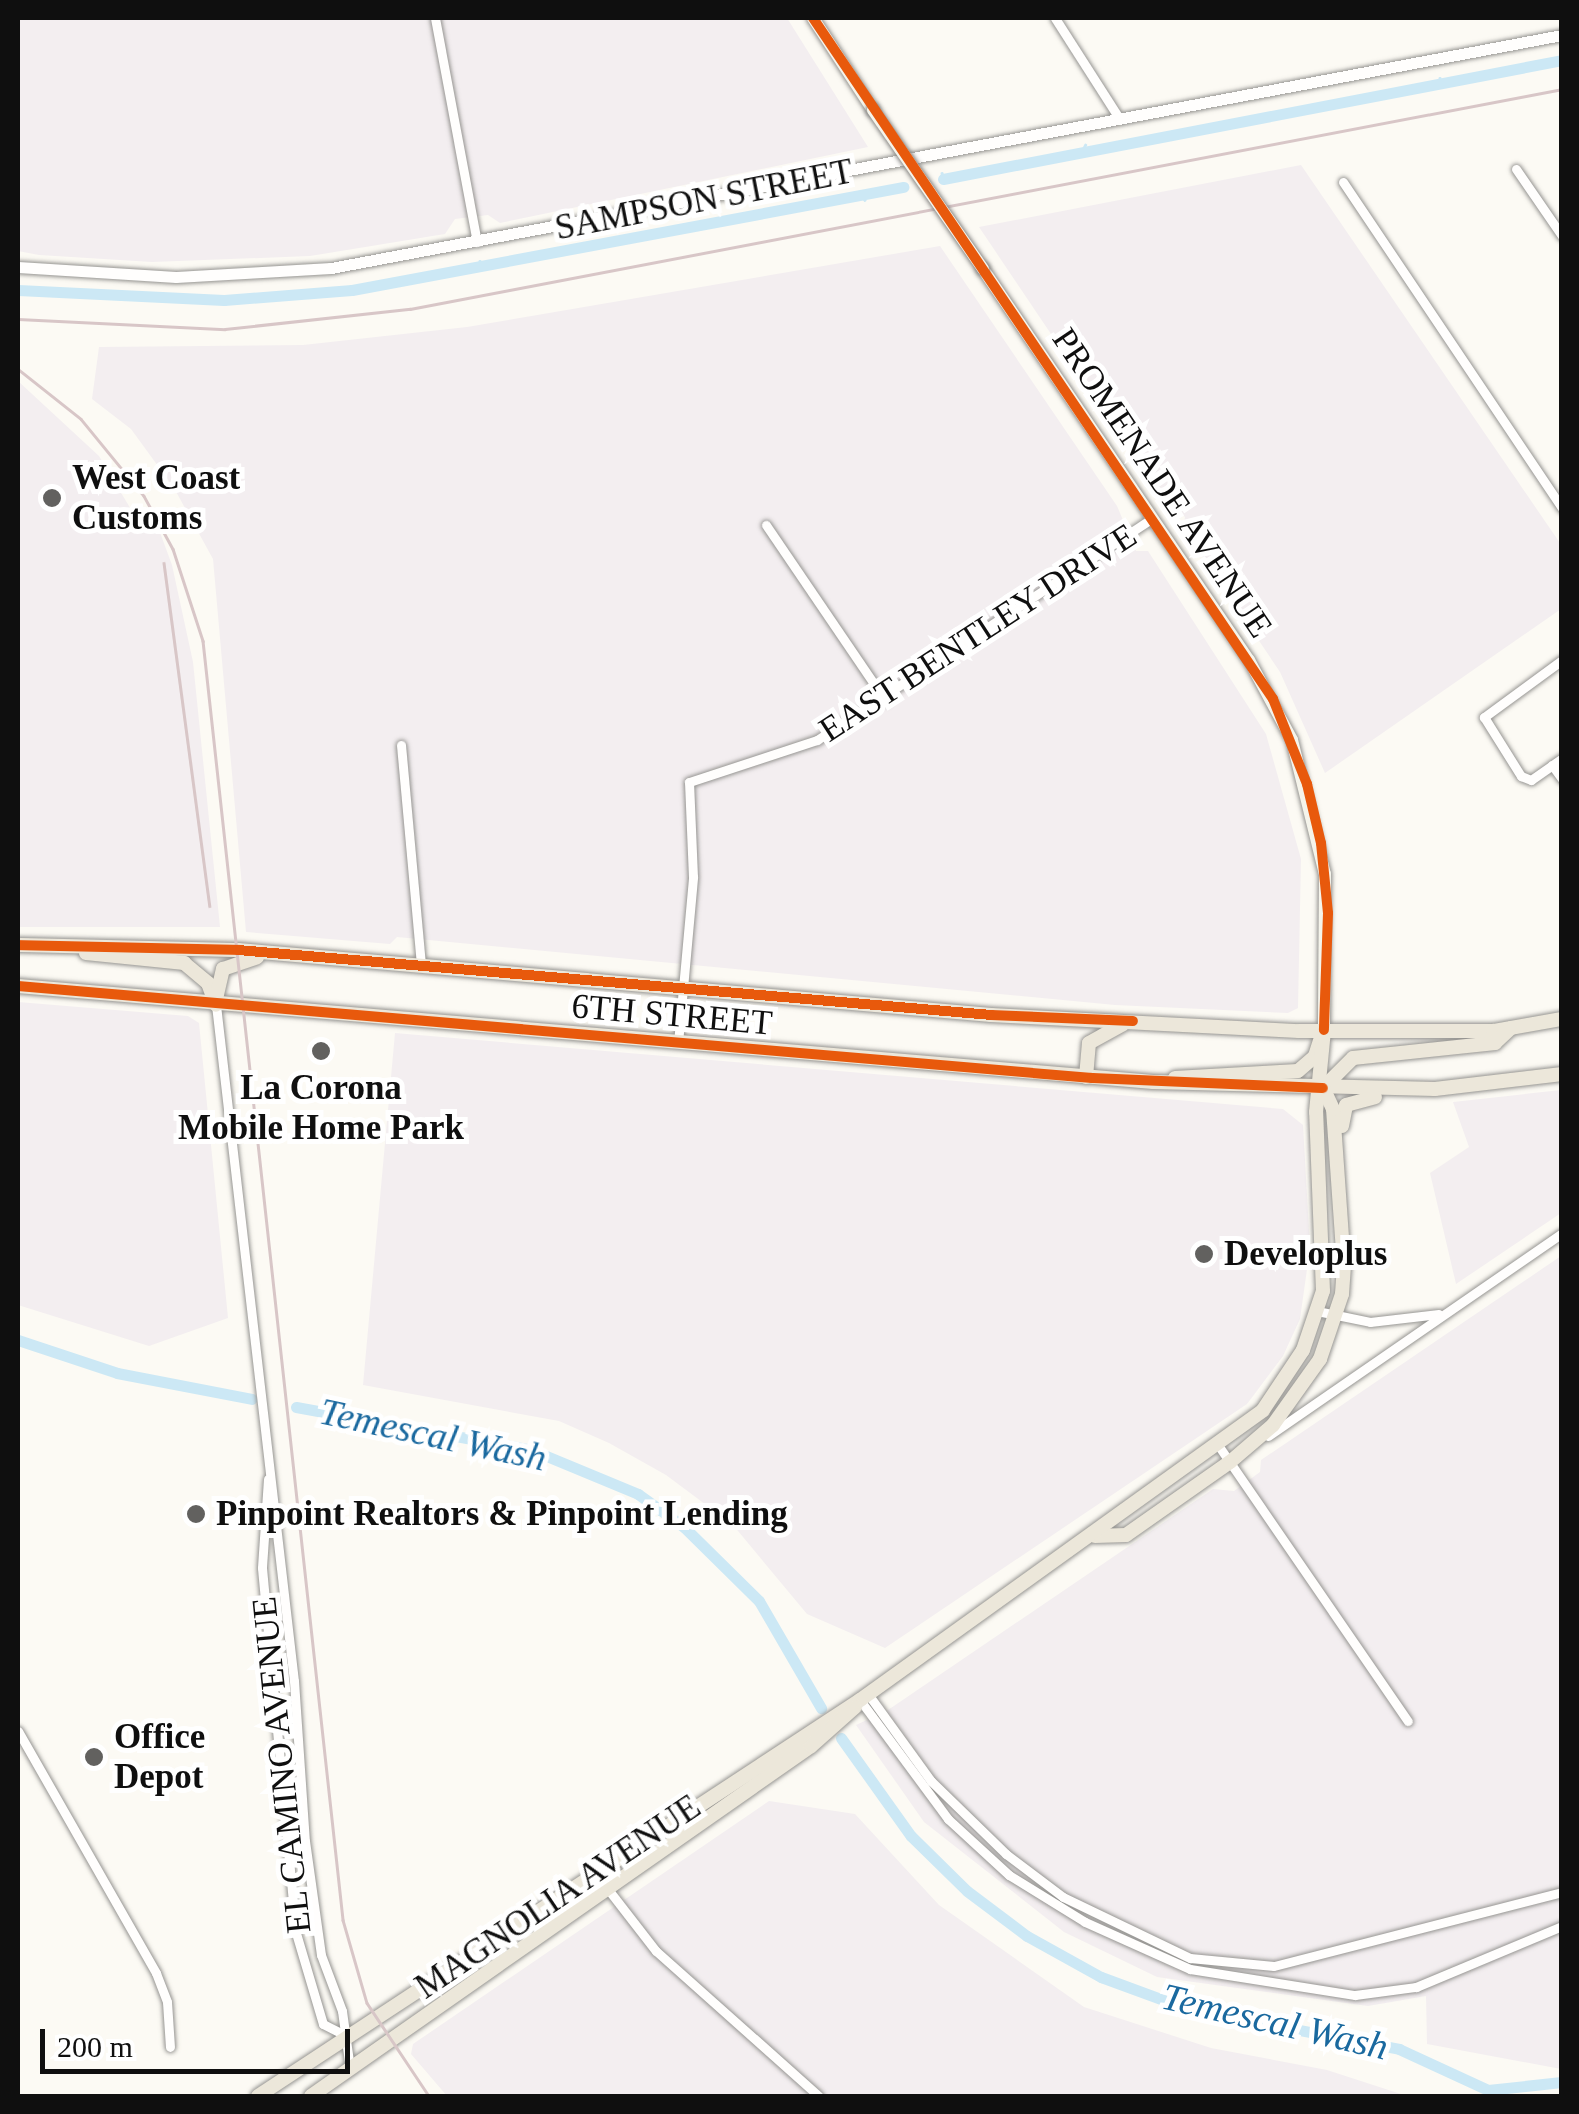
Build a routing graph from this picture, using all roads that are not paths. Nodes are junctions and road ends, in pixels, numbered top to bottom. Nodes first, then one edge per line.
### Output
1 (450, 18) edge
2 (813, 18) edge
3 (1056, 18) edge
4 (436, 19) edge
5 (1562, 35) edge
6 (1119, 118) junction
7 (1516, 169) dead end
8 (1343, 182) dead end
9 (1562, 236) edge
10 (477, 242) junction
11 (18, 267) edge
12 (1562, 508) edge
13 (1152, 518) junction
14 (766, 525) dead end
15 (1562, 660) edge
16 (885, 700) junction
17 (401, 745) dead end
18 (1557, 761) edge
19 (1562, 779) edge
20 (18, 945) edge
21 (60, 946) junction
22 (294, 956) junction
23 (420, 966) junction
24 (18, 986) edge
25 (684, 988) junction
26 (216, 1005) junction
27 (1562, 1019) edge
28 (1133, 1021) junction
29 (1511, 1028) junction
30 (1324, 1030) junction
31 (678, 1043) junction
32 (1562, 1074) edge
33 (1086, 1077) junction
34 (1153, 1082) junction
35 (1323, 1088) junction
36 (1434, 1089) junction
37 (1344, 1206) junction
38 (1562, 1233) edge
39 (1318, 1310) junction
40 (1442, 1313) junction
41 (1336, 1316) junction
42 (1218, 1445) junction
43 (1230, 1462) junction
44 (268, 1479) junction
45 (1095, 1536) junction
46 (857, 1702) junction
47 (1408, 1720) dead end
48 (18, 1732) edge
49 (597, 1875) junction
50 (609, 1889) junction
51 (1562, 1892) edge
52 (1562, 1926) edge
53 (345, 2035) junction
54 (170, 2047) dead end
55 (350, 2069) junction
56 (258, 2096) edge
57 (311, 2096) edge
58 (819, 2096) edge

1 - 4 street
2 - 13 main road, PROMENADE AVENUE, bridge
3 - 6 street
4 - 10 street
5 - 6 street, SAMPSON STREET
6 - 10 street, SAMPSON STREET
7 - 9 street
8 - 12 street
10 - 11 street, SAMPSON STREET
13 - 16 street, EAST BENTLEY DRIVE
13 - 30 main road, PROMENADE AVENUE
14 - 16 street
15 - 18 street
16 - 25 street, EAST BENTLEY DRIVE
17 - 23 street
18 - 19 street
20 - 21 main road, 6TH STREET
21 - 22 main road, 6TH STREET
21 - 26 main road
22 - 23 main road, 6TH STREET
22 - 26 main road
23 - 25 main road, 6TH STREET
24 - 26 main road, 6TH STREET
25 - 28 main road, 6TH STREET
25 - 31 street
26 - 31 main road, 6TH STREET
26 - 44 street, EL CAMINO AVENUE
27 - 29 main road
28 - 30 main road, 6TH STREET
28 - 33 main road
29 - 30 main road
29 - 35 main road
30 - 34 main road
30 - 35 main road, MAGNOLIA AVENUE
31 - 33 main road, 6TH STREET
32 - 36 main road
33 - 34 main road, 6TH STREET
34 - 35 main road, 6TH STREET
35 - 36 main road
35 - 37 main road, MAGNOLIA AVENUE
35 - 39 main road, MAGNOLIA AVENUE
36 - 37 main road
37 - 41 main road, MAGNOLIA AVENUE
38 - 40 street
39 - 41 street
39 - 42 main road, MAGNOLIA AVENUE
40 - 41 street
40 - 43 street
41 - 43 main road, MAGNOLIA AVENUE
42 - 43 street
42 - 45 main road, MAGNOLIA AVENUE
43 - 45 main road, MAGNOLIA AVENUE
43 - 47 street
44 - 53 street, EL CAMINO AVENUE
44 - 53 street, EL CAMINO AVENUE
45 - 46 main road, MAGNOLIA AVENUE
46 - 49 main road, MAGNOLIA AVENUE
46 - 50 main road, MAGNOLIA AVENUE
46 - 51 street
46 - 52 street
48 - 54 street
49 - 50 street
49 - 53 main road, MAGNOLIA AVENUE
50 - 55 main road, MAGNOLIA AVENUE
50 - 58 street
53 - 55 street, EL CAMINO AVENUE
53 - 56 main road, MAGNOLIA AVENUE
55 - 57 main road, MAGNOLIA AVENUE

